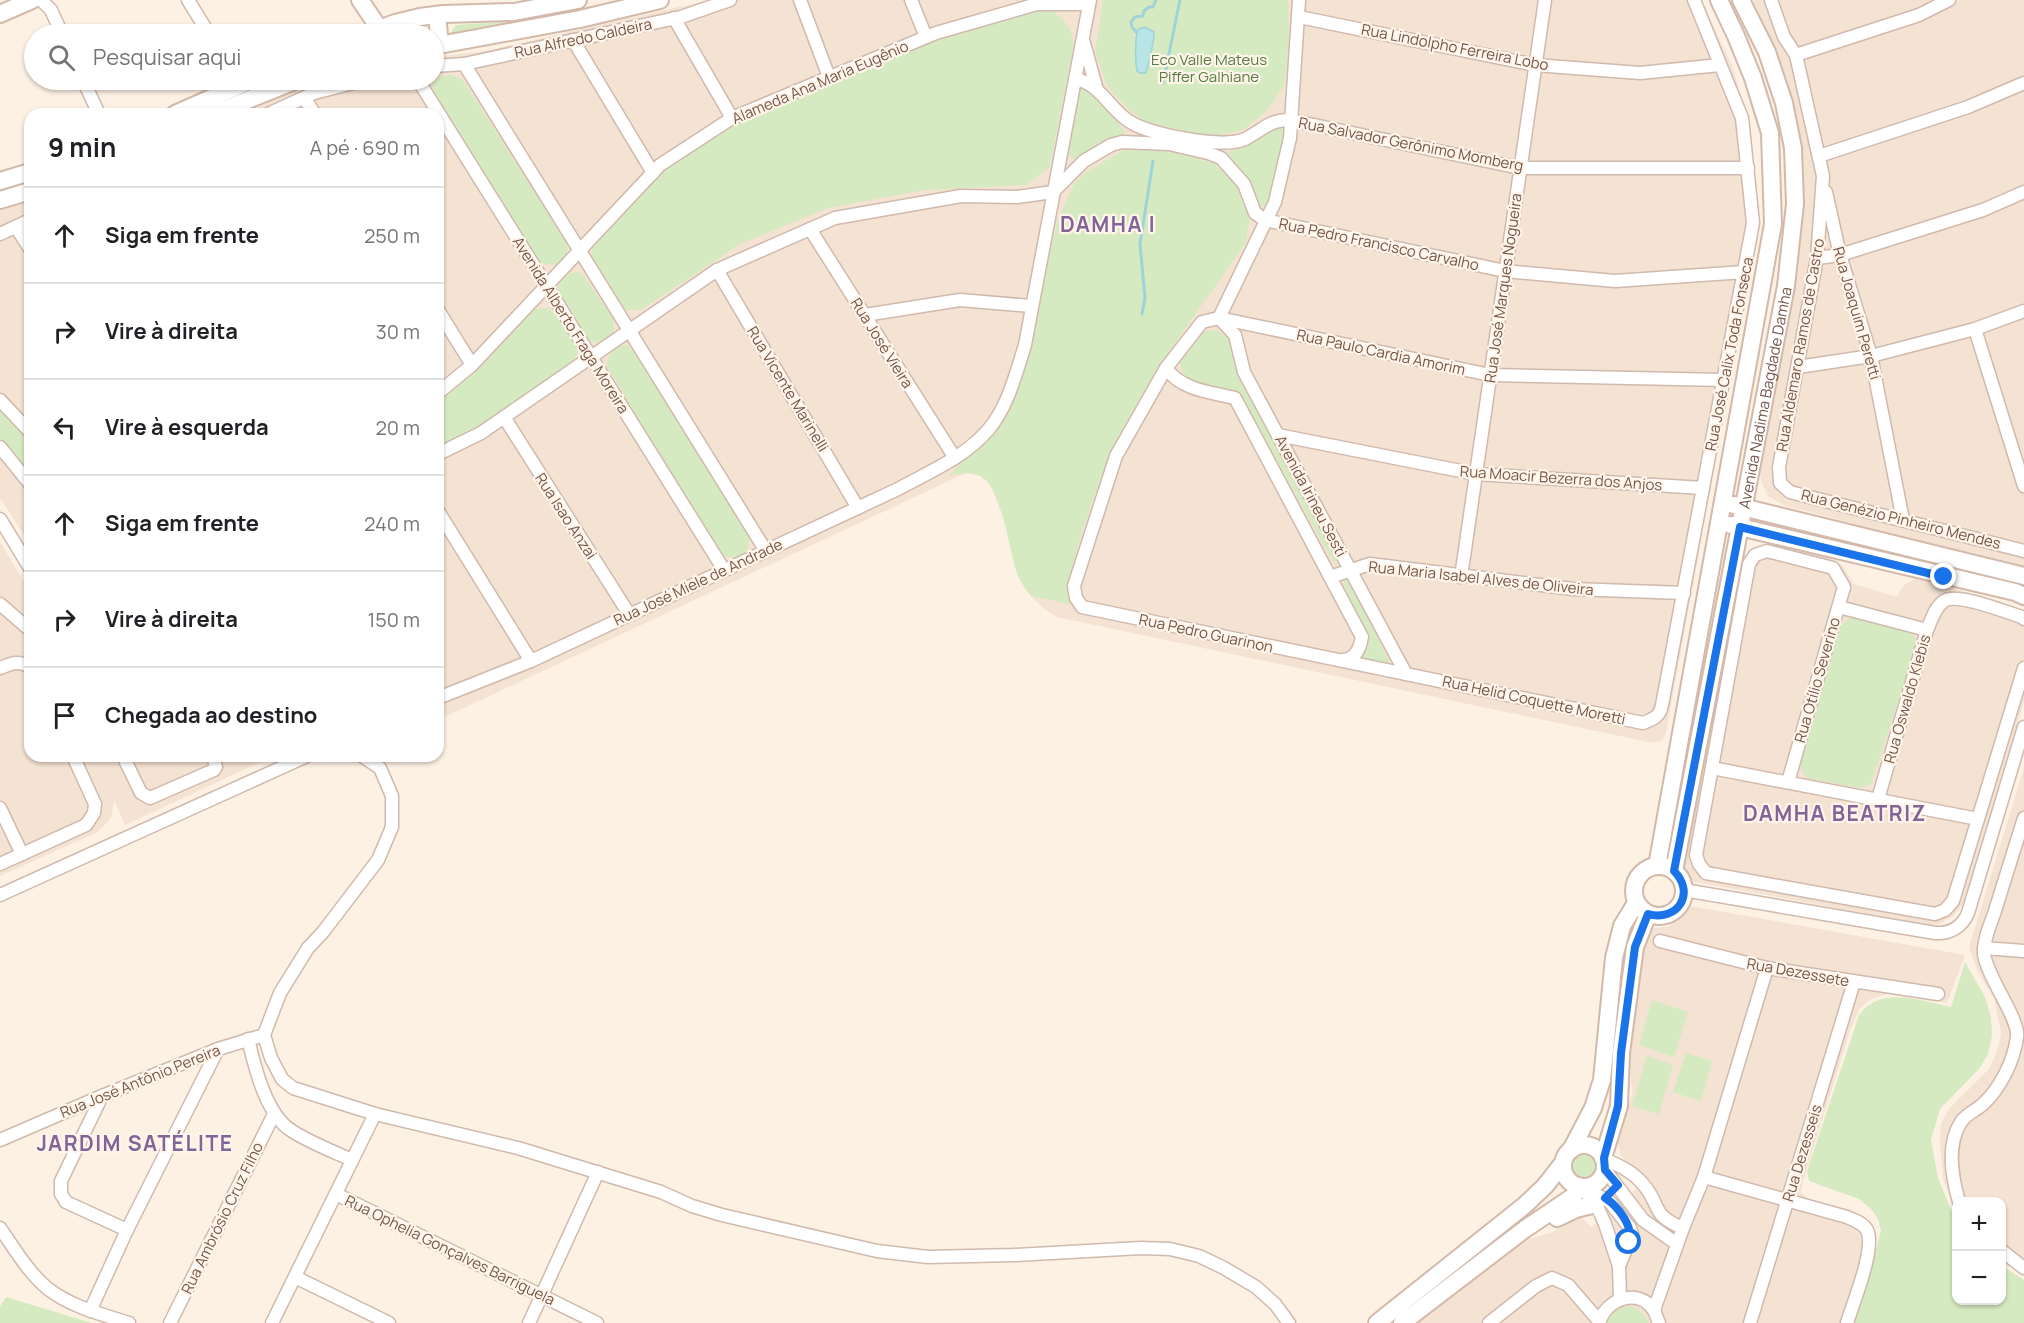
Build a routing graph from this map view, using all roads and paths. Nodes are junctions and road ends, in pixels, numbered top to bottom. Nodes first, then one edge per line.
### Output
1 (32, 0) edge
2 (42, 0) edge
3 (188, 0) edge
4 (360, 0) edge
5 (578, 0) edge
6 (660, 0) edge
7 (730, 0) edge
8 (800, 0) edge
9 (911, 0) edge
10 (1299, 0) edge
11 (1545, 0) edge
12 (1694, 0) edge
13 (1719, 0) edge
14 (1741, 0) edge
15 (1771, 0) edge
16 (1949, 0) edge
17 (1090, 2) edge
18 (1023, 4) edge
19 (51, 5) edge
20 (0, 14) edge
21 (437, 15) junction
22 (1299, 17) junction
23 (674, 18) junction
24 (58, 24) edge
25 (202, 24) edge
26 (372, 24) edge
27 (392, 24) edge
28 (437, 24) edge
29 (926, 37) junction
30 (1083, 38) junction
31 (573, 40) junction
32 (444, 45) edge
33 (1796, 55) junction
34 (464, 64) junction
35 (1720, 64) junction
36 (444, 65) edge
37 (1535, 65) junction
38 (829, 77) junction
39 (1075, 79) junction
40 (2024, 83) edge
41 (88, 90) edge
42 (224, 90) edge
43 (272, 90) edge
44 (331, 90) edge
45 (423, 90) edge
46 (1097, 91) junction
47 (304, 98) junction
48 (96, 108) edge
49 (188, 108) edge
50 (228, 108) edge
51 (282, 108) edge
52 (311, 108) edge
53 (435, 108) edge
54 (732, 118) junction
55 (1290, 120) junction
56 (444, 123) edge
57 (1819, 156) junction
58 (1520, 168) junction
59 (1748, 168) junction
60 (653, 173) junction
61 (24, 174) edge
62 (1823, 176) junction
63 (0, 181) edge
64 (1053, 192) junction
65 (2024, 192) edge
66 (24, 193) edge
67 (0, 200) edge
68 (1265, 220) junction
69 (24, 223) edge
70 (16, 226) junction
71 (810, 229) junction
72 (0, 234) edge
73 (24, 239) edge
74 (580, 250) junction
75 (1840, 255) junction
76 (1817, 258) junction
77 (717, 270) junction
78 (1505, 271) junction
79 (1744, 272) junction
80 (546, 286) junction
81 (1031, 306) junction
82 (2024, 310) edge
83 (865, 315) junction
84 (1219, 318) junction
85 (444, 320) edge
86 (1975, 329) junction
87 (630, 330) junction
88 (1871, 356) junction
89 (591, 357) junction
90 (472, 364) junction
91 (1798, 367) junction
92 (1166, 368) junction
93 (1490, 375) junction
94 (1724, 380) junction
95 (444, 388) edge
96 (0, 400) edge
97 (504, 417) junction
98 (24, 426) edge
99 (1278, 435) junction
100 (0, 447) edge
101 (444, 451) edge
102 (955, 458) junction
103 (1476, 474) junction
104 (24, 477) edge
105 (1780, 483) joint
106 (2024, 486) edge
107 (1703, 488) junction
108 (1722, 502) junction
109 (858, 508) junction
110 (1744, 508) junction
111 (0, 519) edge
112 (1903, 520) junction
113 (444, 521) edge
114 (1719, 521) junction
115 (1740, 527) junction
116 (1855, 535) junction
117 (766, 551) junction
118 (2024, 551) edge
119 (1850, 554) junction
120 (24, 558) edge
121 (1949, 558) junction
122 (1350, 569) junction
123 (724, 570) junction
124 (2024, 576) edge
125 (1330, 577) junction
126 (1461, 577) junction
127 (1944, 577) junction
128 (1683, 593) junction
129 (2024, 596) edge
130 (0, 604) edge
131 (1839, 607) junction
132 (629, 614) junction
133 (2024, 619) edge
134 (24, 625) edge
135 (1926, 630) junction
136 (1341, 660) junction
137 (531, 662) junction
138 (24, 664) edge
139 (0, 668) edge
140 (2024, 668) edge
141 (1406, 674) junction
142 (444, 697) edge
143 (1660, 713) joint
144 (2024, 727) edge
145 (76, 762) edge
146 (126, 762) edge
147 (215, 762) edge
148 (294, 762) edge
149 (371, 762) edge
150 (1712, 768) junction
151 (1788, 782) junction
152 (1878, 799) junction
153 (0, 808) edge
154 (2024, 818) edge
155 (1978, 819) junction
156 (22, 854) junction
157 (0, 864) edge
158 (1665, 869) junction
159 (1684, 890) junction
160 (0, 895) edge
161 (1642, 908) junction
162 (1660, 941) dead end
163 (1984, 948) junction
164 (2024, 951) edge
165 (1767, 968) junction
166 (1854, 982) junction
167 (1938, 994) dead end
168 (264, 1035) junction
169 (2021, 1036) edge
170 (248, 1039) junction
171 (218, 1049) junction
172 (102, 1096) junction
173 (274, 1114) junction
174 (375, 1114) junction
175 (0, 1140) edge
176 (1567, 1156) junction
177 (352, 1161) junction
178 (1604, 1162) junction
179 (598, 1172) junction
180 (1704, 1177) junction
181 (1618, 1185) junction
182 (1581, 1187) junction
183 (336, 1194) junction
184 (1958, 1197) edge
185 (1600, 1201) junction
186 (1788, 1202) junction
187 (0, 1228) edge
188 (1683, 1228) junction
189 (1525, 1229) junction
190 (127, 1230) junction
191 (1677, 1244) junction
192 (2006, 1255) edge
193 (1619, 1266) junction
194 (2024, 1268) edge
195 (295, 1277) junction
196 (542, 1296) junction
197 (1620, 1299) junction
198 (1654, 1310) junction
199 (90, 1311) junction
200 (1599, 1322) edge
201 (129, 1323) edge
202 (170, 1323) edge
203 (272, 1323) edge
204 (389, 1323) edge
205 (529, 1323) edge
206 (597, 1323) edge
207 (1289, 1323) edge
208 (1377, 1323) edge
209 (1402, 1323) edge
210 (1489, 1323) edge
211 (1659, 1323) edge
212 (1750, 1323) edge
213 (1847, 1323) edge

1 - 20 street
2 - 19 street
3 - 25 street
4 - 26 street
5 - 21 street
6 - 32 street
7 - 23 street, Rua Alfredo Caldeira
8 - 38 street
9 - 29 street
10 - 22 street
11 - 37 street, Rua José Marques Nogueira
12 - 35 street, Rua José Calix Toda Fonseca
13 - 108 street, Avenida Nadima Bagdade Damha
14 - 110 street, Avenida Nadima Bagdade Damha
15 - 33 street, Rua Aldemaro Ramos de Castro
16 - 33 street
17 - 18 street, Alameda Ana Maria Eugênio
17 - 30 street, Rua José Miele de Andrade
18 - 29 street, Alameda Ana Maria Eugênio
19 - 24 street
21 - 27 street
21 - 28 street
22 - 37 street, Rua Lindolpho Ferreira Lobo
22 - 55 street
23 - 31 street, Rua Alfredo Caldeira
23 - 54 street
29 - 38 street, Alameda Ana Maria Eugênio
30 - 39 street, Rua José Miele de Andrade
30 - 46 street
31 - 34 street, Rua Alfredo Caldeira
31 - 60 street
33 - 57 street, Rua Aldemaro Ramos de Castro
34 - 36 street, Rua Alfredo Caldeira
34 - 74 street
35 - 37 street, Rua Lindolpho Ferreira Lobo
35 - 59 street, Rua José Calix Toda Fonseca
37 - 58 street, Rua José Marques Nogueira
38 - 54 street, Alameda Ana Maria Eugênio
39 - 46 street
39 - 64 street, Rua José Miele de Andrade
40 - 57 street
41 - 48 street
42 - 49 street
43 - 50 street
44 - 47 street
45 - 53 street, Avenida Alberto Fraga Moreira
46 - 55 street
47 - 51 street
47 - 52 street
54 - 60 street, Alameda Ana Maria Eugênio
55 - 58 street, Rua Salvador Gerônimo Momberg
55 - 68 street
56 - 80 street, Avenida Alberto Fraga Moreira
57 - 62 street, Rua Aldemaro Ramos de Castro
58 - 59 street, Rua Salvador Gerônimo Momberg
58 - 78 street, Rua José Marques Nogueira
59 - 79 street, Rua José Calix Toda Fonseca
60 - 74 street, Alameda Ana Maria Eugênio
61 - 63 street
62 - 75 street, Rua Joaquim Peretti
62 - 76 street, Rua Aldemaro Ramos de Castro
64 - 68 street
64 - 71 street
64 - 81 street, Rua José Miele de Andrade
65 - 75 street
66 - 67 street
68 - 78 street, Rua Pedro Francisco Carvalho
68 - 84 street
69 - 70 street
70 - 72 street
70 - 73 street
71 - 77 street
71 - 83 street, Rua José Vieira
74 - 80 street, Alameda Ana Maria Eugênio
74 - 87 street
75 - 76 street
75 - 88 street, Rua Joaquim Peretti
76 - 91 street, Rua Aldemaro Ramos de Castro
77 - 87 street
77 - 109 street, Rua Vicente Marinelli
78 - 79 street, Rua Pedro Francisco Carvalho
78 - 93 street, Rua José Marques Nogueira
79 - 94 street, Rua José Calix Toda Fonseca
80 - 89 street, Avenida Alberto Fraga Moreira
80 - 90 street, Alameda Ana Maria Eugênio
81 - 83 street
81 - 102 street, Rua José Miele de Andrade
82 - 86 street
83 - 102 street, Rua José Vieira
84 - 92 street
84 - 93 street, Rua Paulo Cardia Amorim
84 - 99 street, Avenida Irineu Sesti
85 - 90 street
86 - 88 street
86 - 106 street
87 - 89 street
87 - 117 street
88 - 91 street
88 - 112 street, Rua Joaquim Peretti
89 - 97 street
89 - 123 street, Avenida Alberto Fraga Moreira
90 - 95 street, Alameda Ana Maria Eugênio
91 - 105 street, Rua Aldemaro Ramos de Castro
92 - 125 street, Avenida Irineu Sesti
92 - 136 street, Rua Pedro Guarinon
93 - 94 street, Rua Paulo Cardia Amorim
93 - 103 street, Rua José Marques Nogueira
94 - 107 street, Rua José Calix Toda Fonseca
96 - 98 street
97 - 101 street
97 - 132 street, Rua Isao Anzai
99 - 103 street, Rua Moacir Bezerra dos Anjos
99 - 122 street, Avenida Irineu Sesti
100 - 104 street
102 - 109 street, Rua José Miele de Andrade
103 - 107 street, Rua Moacir Bezerra dos Anjos
103 - 126 street, Rua José Marques Nogueira
105 - 112 street, Rua Genézio Pinheiro Mendes
107 - 128 street, Rua José Calix Toda Fonseca
108 - 110 street
108 - 114 street, Avenida Nadima Bagdade Damha
109 - 117 street, Rua José Miele de Andrade
110 - 115 street, Avenida Nadima Bagdade Damha
110 - 116 street
111 - 120 street
112 - 118 street, Rua Genézio Pinheiro Mendes
113 - 137 street
114 - 115 street
114 - 158 street, Avenida Nadima Bagdade Damha
115 - 119 street
115 - 158 street, Avenida Nadima Bagdade Damha
116 - 119 street
116 - 121 street
117 - 123 street, Rua José Miele de Andrade
119 - 127 street
121 - 124 street
121 - 127 street
122 - 125 street, Rua Maria Isabel Alves de Oliveira
122 - 126 street, Rua Maria Isabel Alves de Oliveira
122 - 141 street, Avenida Irineu Sesti
123 - 132 street, Rua José Miele de Andrade
125 - 136 street, Avenida Irineu Sesti
126 - 128 street, Rua Maria Isabel Alves de Oliveira
127 - 129 street
128 - 143 street, Rua José Calix Toda Fonseca
130 - 134 street
131 - 135 street
131 - 150 street, Rua Otílio Severino
131 - 151 street, Rua Otílio Severino
132 - 137 street, Rua José Miele de Andrade
133 - 135 street, Rua Oswaldo Klebis
135 - 152 street, Rua Oswaldo Klebis
136 - 141 street, Rua Pedro Guarinon
137 - 142 street, Rua José Miele de Andrade
138 - 139 street
140 - 155 street
141 - 143 street, Rua Helid Coquette Moretti
144 - 159 street
145 - 156 street
146 - 147 street
148 - 160 street
149 - 168 street
150 - 151 street
150 - 155 street
151 - 152 street
152 - 155 street
153 - 156 street
154 - 163 street
156 - 157 street
158 - 159 street
158 - 161 street
159 - 161 street
161 - 176 street
161 - 178 street
162 - 165 street, Rua Dezessete
163 - 164 street
163 - 169 street
165 - 166 street, Rua Dezessete
165 - 180 street
166 - 167 street, Rua Dezessete
166 - 186 street, Rua Dezesseis
168 - 170 street, Rua José Antônio Pereira
168 - 174 street
169 - 184 street
170 - 171 street, Rua José Antônio Pereira
170 - 173 street
171 - 172 street, Rua José Antônio Pereira
171 - 190 street
172 - 175 street, Rua José Antônio Pereira
172 - 190 street
173 - 177 street
173 - 202 street, Rua Ambrósio Cruz Filho
174 - 177 street
174 - 179 street
176 - 178 street
176 - 182 street
176 - 208 street
177 - 183 street
178 - 181 street
178 - 182 street
178 - 188 street
179 - 196 street
179 - 207 street
180 - 186 street
180 - 188 street
181 - 185 street
181 - 191 street
182 - 185 street
182 - 189 street
183 - 195 street
183 - 196 street, Rua Ophelia Gonçalves Barriguela
185 - 189 street
185 - 193 street
185 - 193 street
186 - 212 street, Rua Dezesseis
186 - 213 street
187 - 199 street
188 - 191 street
189 - 209 street
190 - 199 street
191 - 198 street
192 - 194 street
193 - 197 street
195 - 203 street
195 - 204 street
196 - 205 street
196 - 206 street, Rua Ophelia Gonçalves Barriguela
197 - 198 street
197 - 200 street
198 - 211 street
199 - 201 street
200 - 210 street

